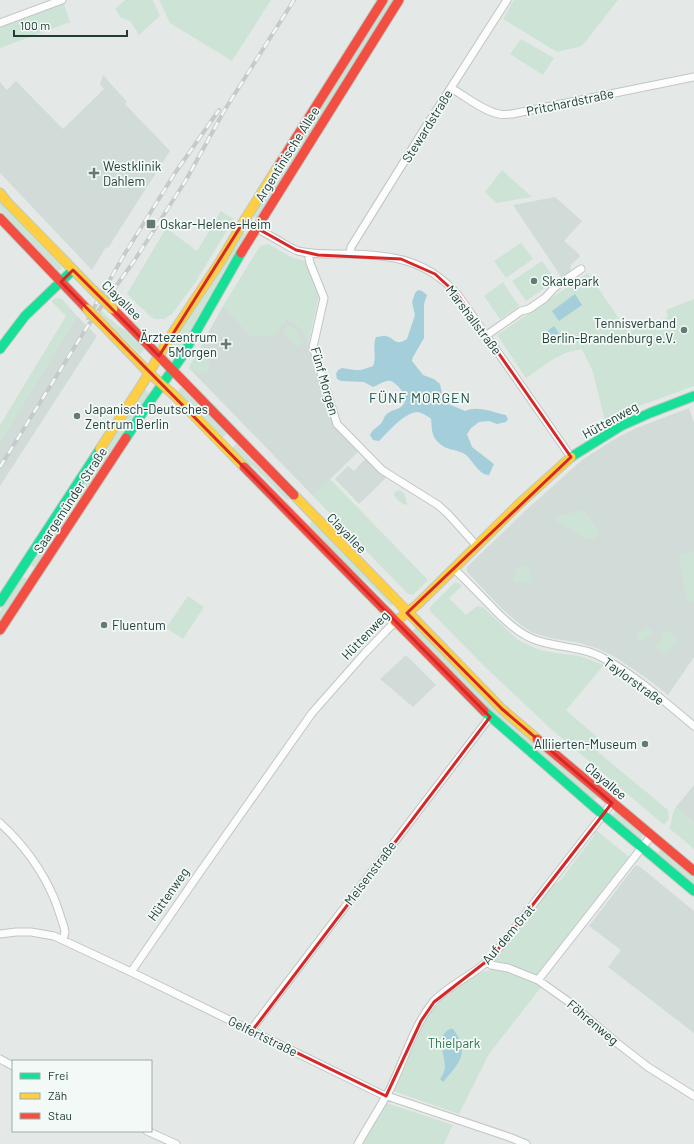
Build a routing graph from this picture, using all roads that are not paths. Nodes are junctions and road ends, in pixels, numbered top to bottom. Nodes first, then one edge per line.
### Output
1 (62, 0) edge
2 (383, 0) edge
3 (399, 0) edge
4 (507, 0) edge
5 (0, 23) edge
6 (694, 77) edge
7 (451, 88) junction
8 (0, 194) edge
9 (0, 218) edge
10 (244, 221) junction
11 (256, 228) junction
12 (308, 253) junction
13 (350, 254) junction
14 (581, 269) dead end
15 (73, 270) junction
16 (61, 282) junction
17 (487, 335) junction
18 (0, 349) edge
19 (159, 356) junction
20 (172, 370) junction
21 (149, 372) junction
22 (162, 384) junction
23 (694, 396) edge
24 (571, 457) junction
25 (476, 545) junction
26 (453, 568) junction
27 (0, 602) edge
28 (407, 613) junction
29 (395, 622) junction
30 (0, 630) edge
31 (490, 717) junction
32 (694, 726) edge
33 (612, 803) junction
34 (602, 815) junction
35 (0, 823) edge
36 (650, 836) junction
37 (641, 847) junction
38 (694, 872) edge
39 (694, 891) edge
40 (0, 934) edge
41 (63, 940) junction
42 (486, 962) junction
43 (130, 972) junction
44 (538, 980) junction
45 (252, 1031) junction
46 (0, 1059) edge
47 (12, 1065) edge
48 (386, 1096) junction
49 (694, 1096) edge
50 (149, 1132) edge
51 (176, 1144) edge
52 (358, 1144) edge
53 (526, 1144) edge

1 - 5 street
2 - 10 main road, Argentinische Allee
3 - 11 main road, Argentinische Allee
4 - 7 street, Stewardstraße
6 - 7 street, Pritchardstraße
7 - 13 street, Stewardstraße
8 - 15 main road, Clayallee
9 - 16 main road, Clayallee
10 - 11 street, Marshallstraße
10 - 19 main road, Argentinische Allee
11 - 12 street, Marshallstraße
11 - 20 main road, Argentinische Allee
12 - 13 street, Marshallstraße
12 - 25 street, Fünf Morgen
13 - 17 street, Marshallstraße
14 - 17 street
15 - 16 main road
15 - 19 main road, Clayallee, bridge
16 - 18 main road
16 - 21 main road, Clayallee, bridge
17 - 24 street, Marshallstraße
19 - 20 main road, Clayallee
19 - 21 main road, Saargemünder Straße
20 - 22 main road, Argentinische Allee
20 - 28 main road, Clayallee
21 - 22 main road, Clayallee
21 - 27 main road, Saargemünder Straße
22 - 29 main road, Clayallee
22 - 30 main road, Saargemünder Straße
23 - 24 main road, Hüttenweg
24 - 25 main road, Hüttenweg
25 - 26 main road, Hüttenweg
26 - 28 main road, Hüttenweg
26 - 32 street, Taylorstraße
28 - 29 main road, Hüttenweg
28 - 33 main road, Clayallee
29 - 31 main road, Clayallee
29 - 43 street, Hüttenweg
31 - 34 main road, Clayallee
31 - 45 street, Meisenstraße
33 - 34 street, Auf dem Grat
33 - 36 main road, Clayallee
34 - 37 main road, Clayallee
34 - 42 street, Auf dem Grat
35 - 41 street
36 - 37 street
36 - 38 main road, Clayallee
37 - 39 main road, Clayallee
37 - 44 street
40 - 41 street, Gelfertstraße
41 - 43 street, Gelfertstraße
42 - 44 street, Föhrenweg
42 - 48 street, Auf dem Grat
43 - 45 street, Gelfertstraße
44 - 49 street, Föhrenweg
45 - 48 street, Gelfertstraße
46 - 47 street
48 - 52 street, Auf dem Grat
48 - 53 street, Gelfertstraße
50 - 51 street

